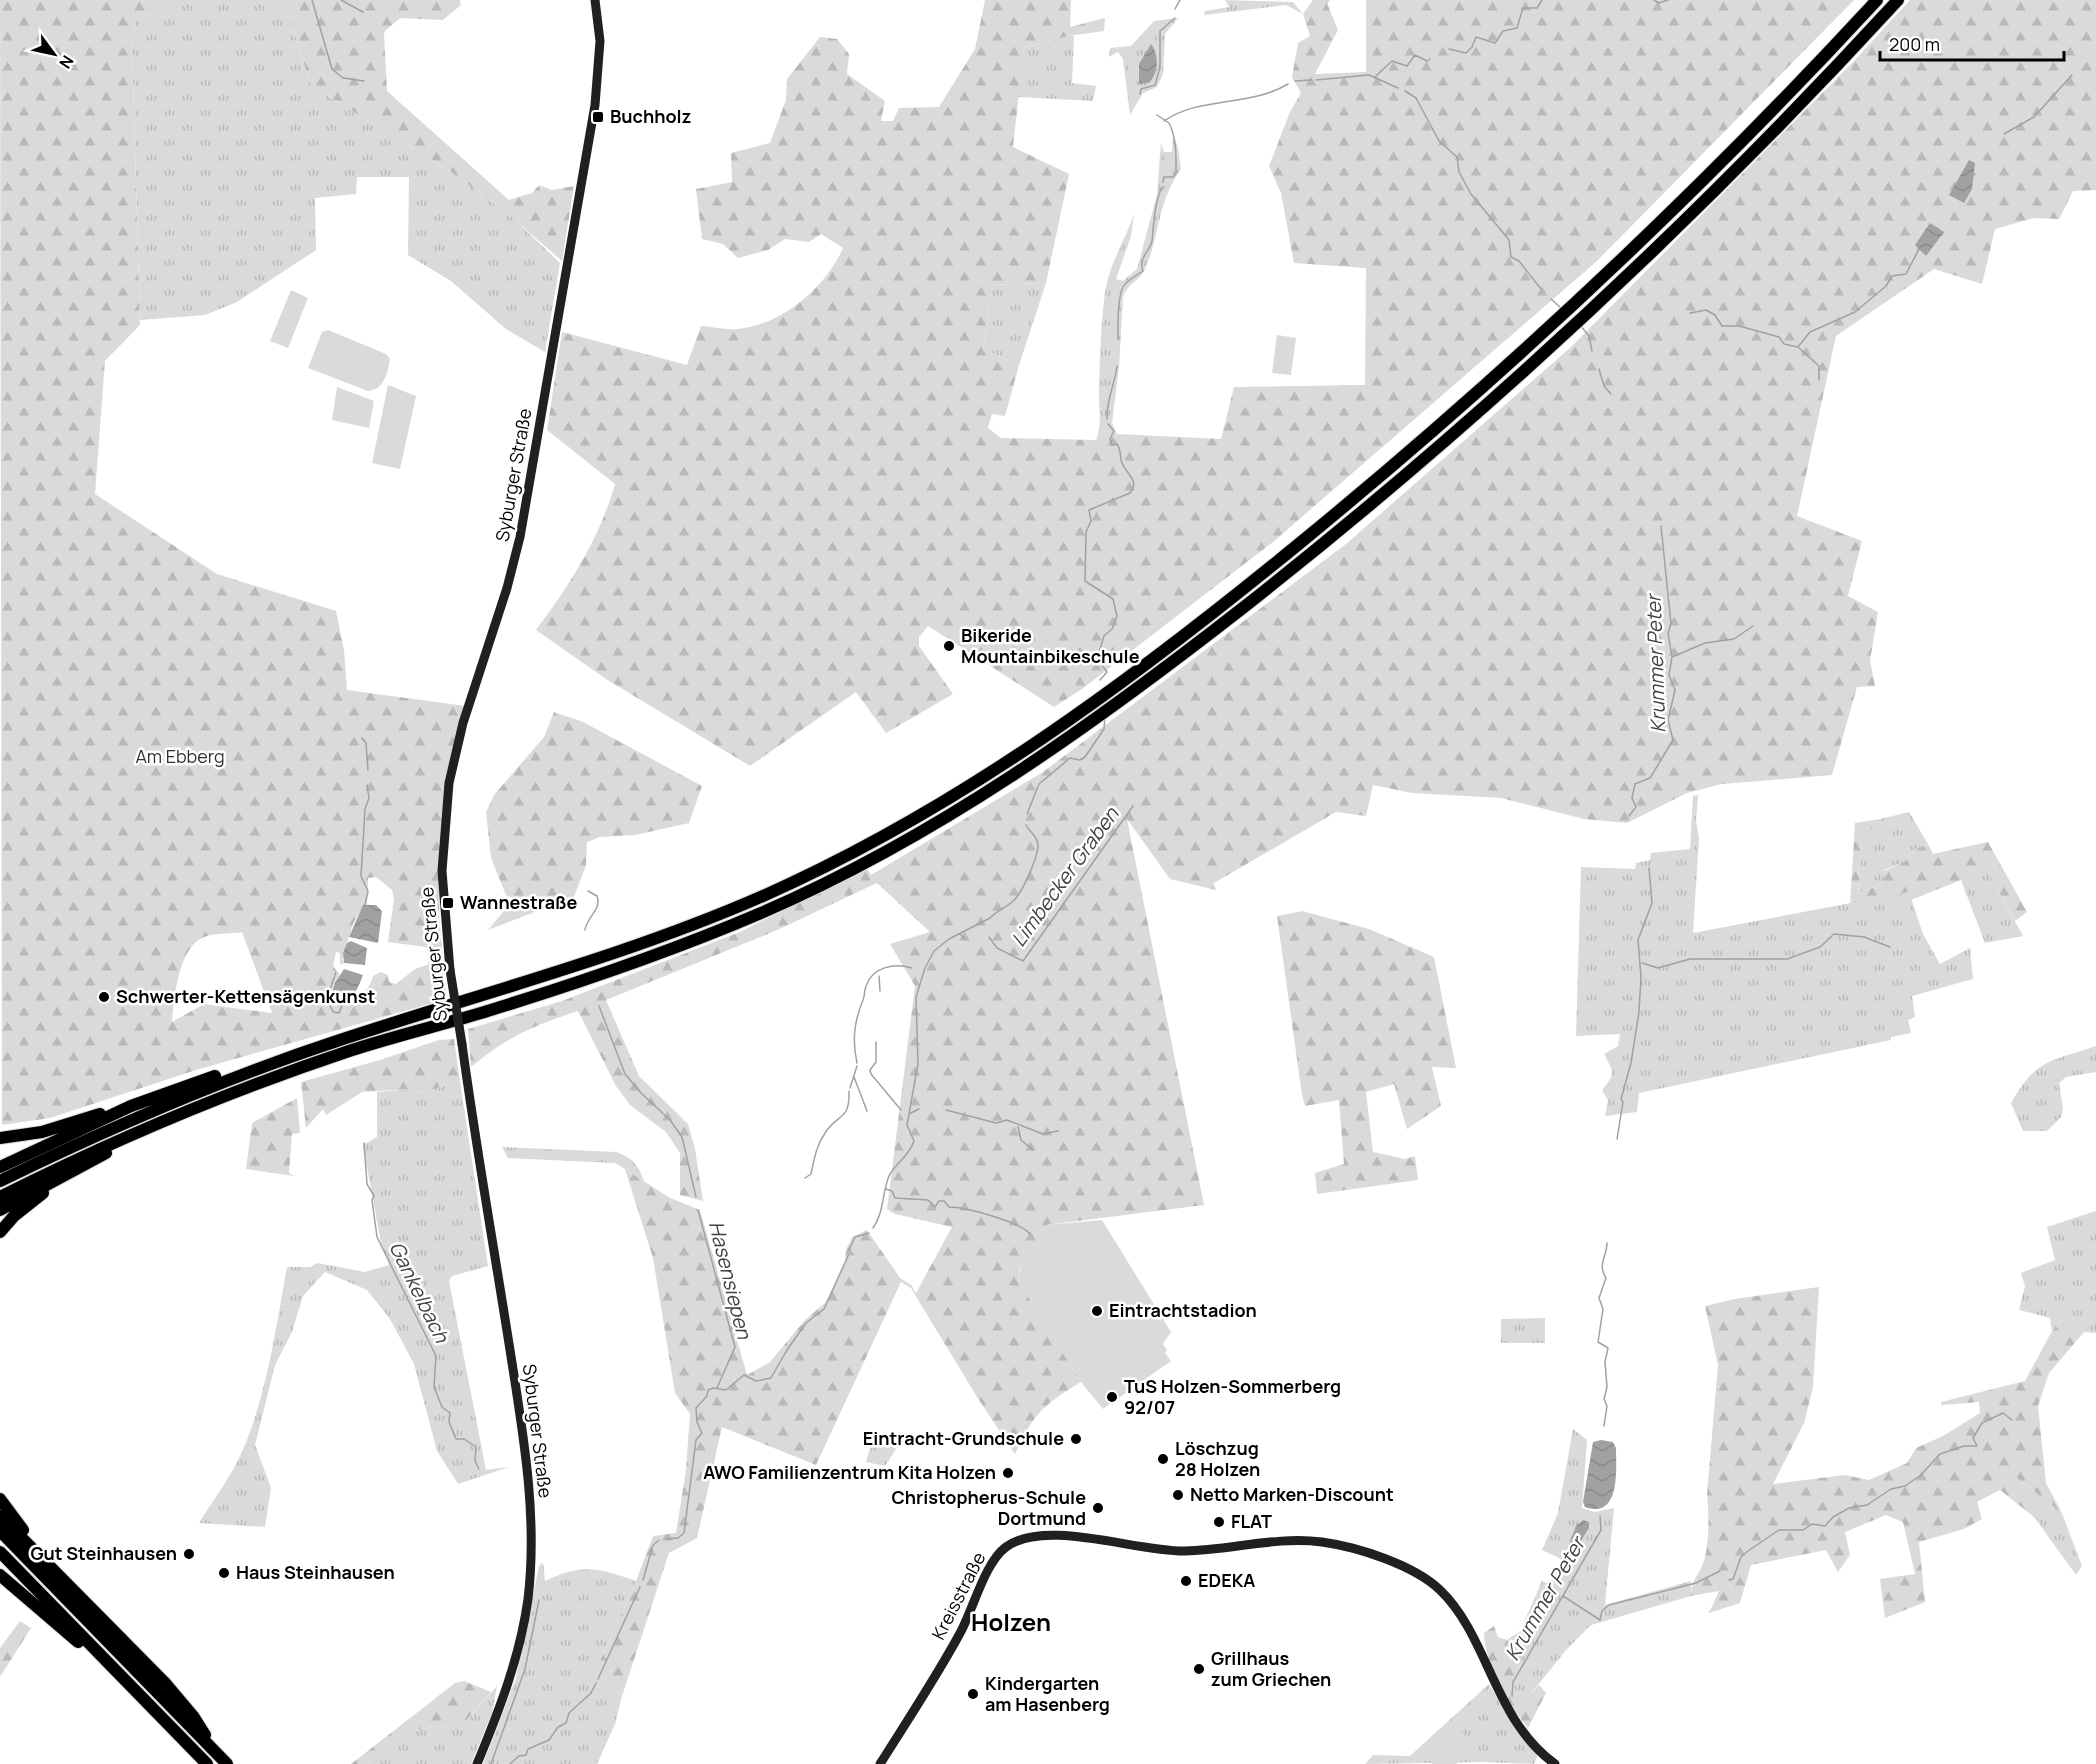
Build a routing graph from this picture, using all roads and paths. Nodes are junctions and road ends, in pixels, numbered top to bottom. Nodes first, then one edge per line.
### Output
1 (596, 0) edge
2 (1877, 0) edge
3 (1898, 0) edge
4 (426, 1029) junction
5 (248, 1072) junction
6 (131, 1106) junction
7 (0, 1138) edge
8 (102, 1155) junction
9 (0, 1167) edge
10 (0, 1181) edge
11 (0, 1197) edge
12 (0, 1210) edge
13 (0, 1232) edge
14 (0, 1499) edge
15 (0, 1516) edge
16 (0, 1532) edge
17 (0, 1552) edge
18 (51, 1566) junction
19 (0, 1575) edge
20 (115, 1670) junction
21 (217, 1754) junction
22 (207, 1764) edge
23 (227, 1764) edge
24 (477, 1764) edge
25 (880, 1764) edge
26 (1555, 1764) edge

1 - 24 street, Syburger Straße, bridge
2 - 5 highway
3 - 4 highway
4 - 8 highway
4 - 11 highway
5 - 6 highway
5 - 10 highway
6 - 7 highway
6 - 9 highway
8 - 12 highway
8 - 13 highway
14 - 18 highway
15 - 18 highway
16 - 21 highway
17 - 20 highway
18 - 21 highway
19 - 20 highway
20 - 22 highway
21 - 23 highway
25 - 26 street, Kreisstraße

